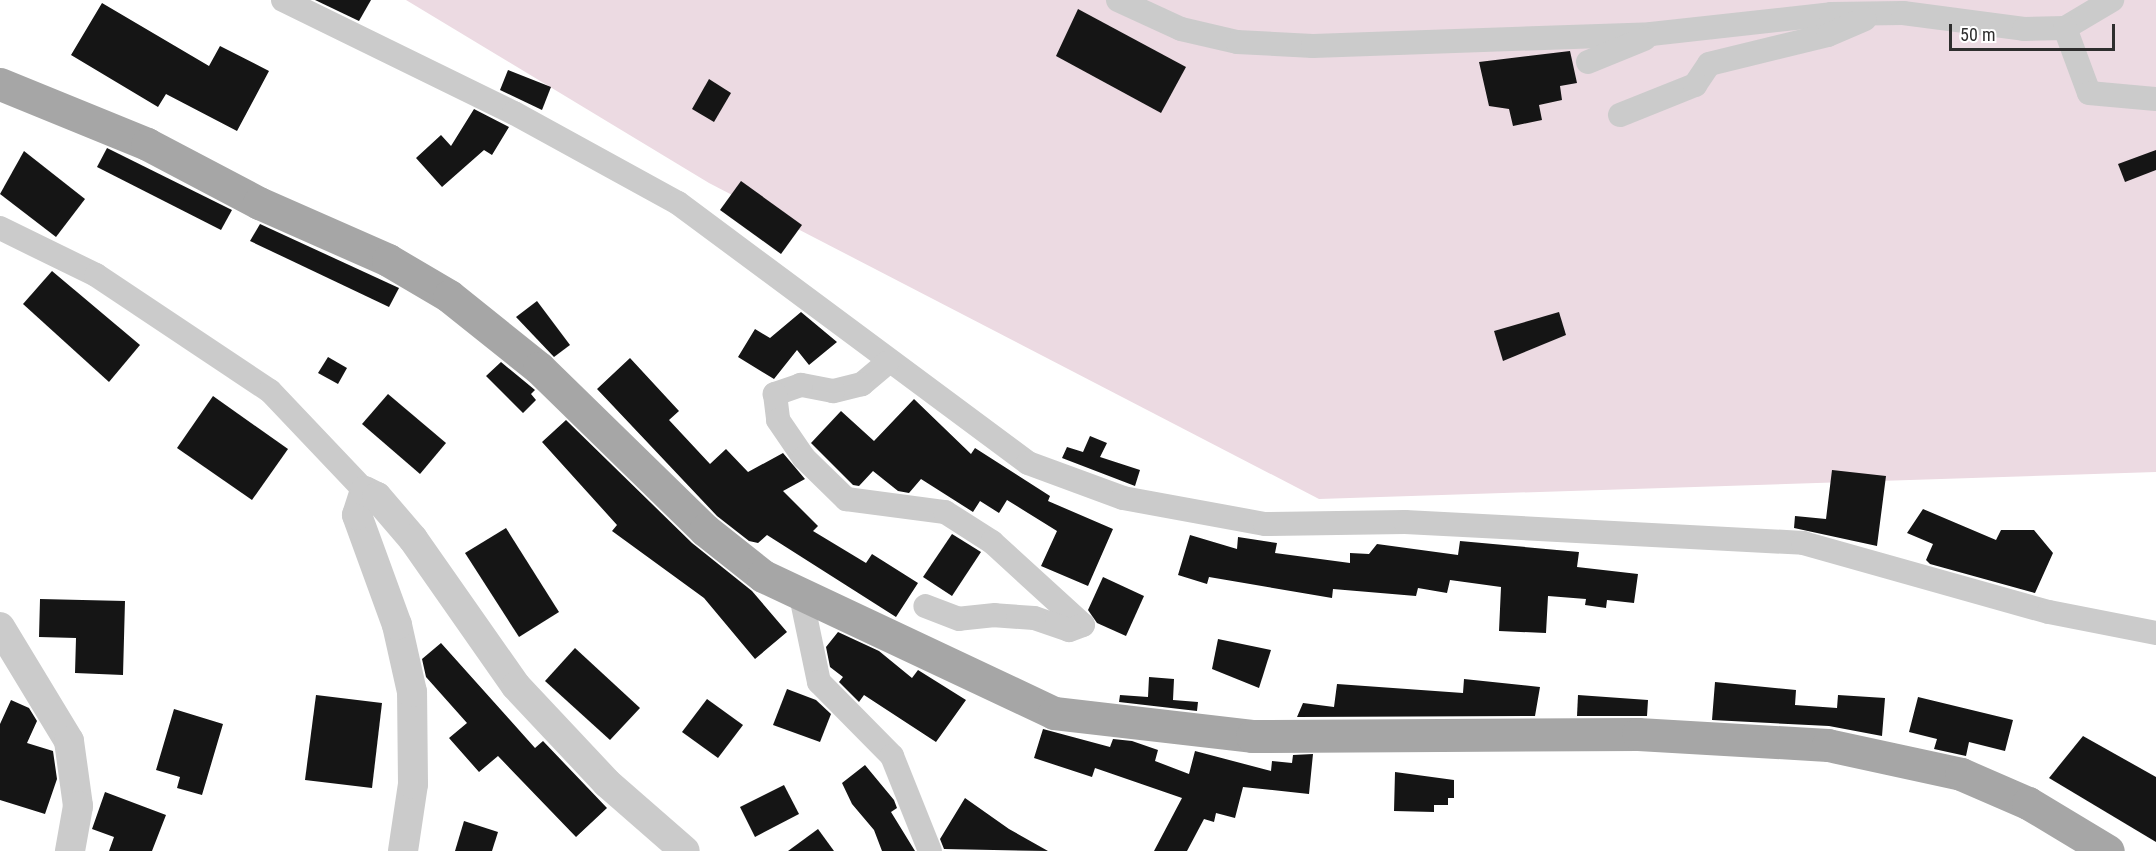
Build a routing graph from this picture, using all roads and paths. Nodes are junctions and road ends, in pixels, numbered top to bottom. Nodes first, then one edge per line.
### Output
1 (283, 0) edge
2 (1118, 0) edge
3 (2112, 0) edge
4 (1903, 13) junction
5 (2065, 28) junction
6 (1660, 33) junction
7 (1588, 62) dead end
8 (0, 84) edge
9 (2156, 99) edge
10 (1620, 115) dead end
11 (0, 228) edge
12 (887, 363) junction
13 (365, 491) junction
14 (801, 596) junction
15 (925, 606) dead end
16 (0, 627) edge
17 (2156, 633) edge
18 (70, 851) edge
19 (404, 851) edge
20 (685, 851) edge
21 (930, 851) edge
22 (2108, 851) edge

1 - 12 street
2 - 6 street
3 - 5 street
4 - 5 street
4 - 6 street
4 - 10 street
5 - 9 street
6 - 7 street
8 - 14 main road
11 - 13 street
12 - 15 street
12 - 17 street
13 - 19 street
13 - 20 street
14 - 21 street
14 - 22 main road
16 - 18 street

